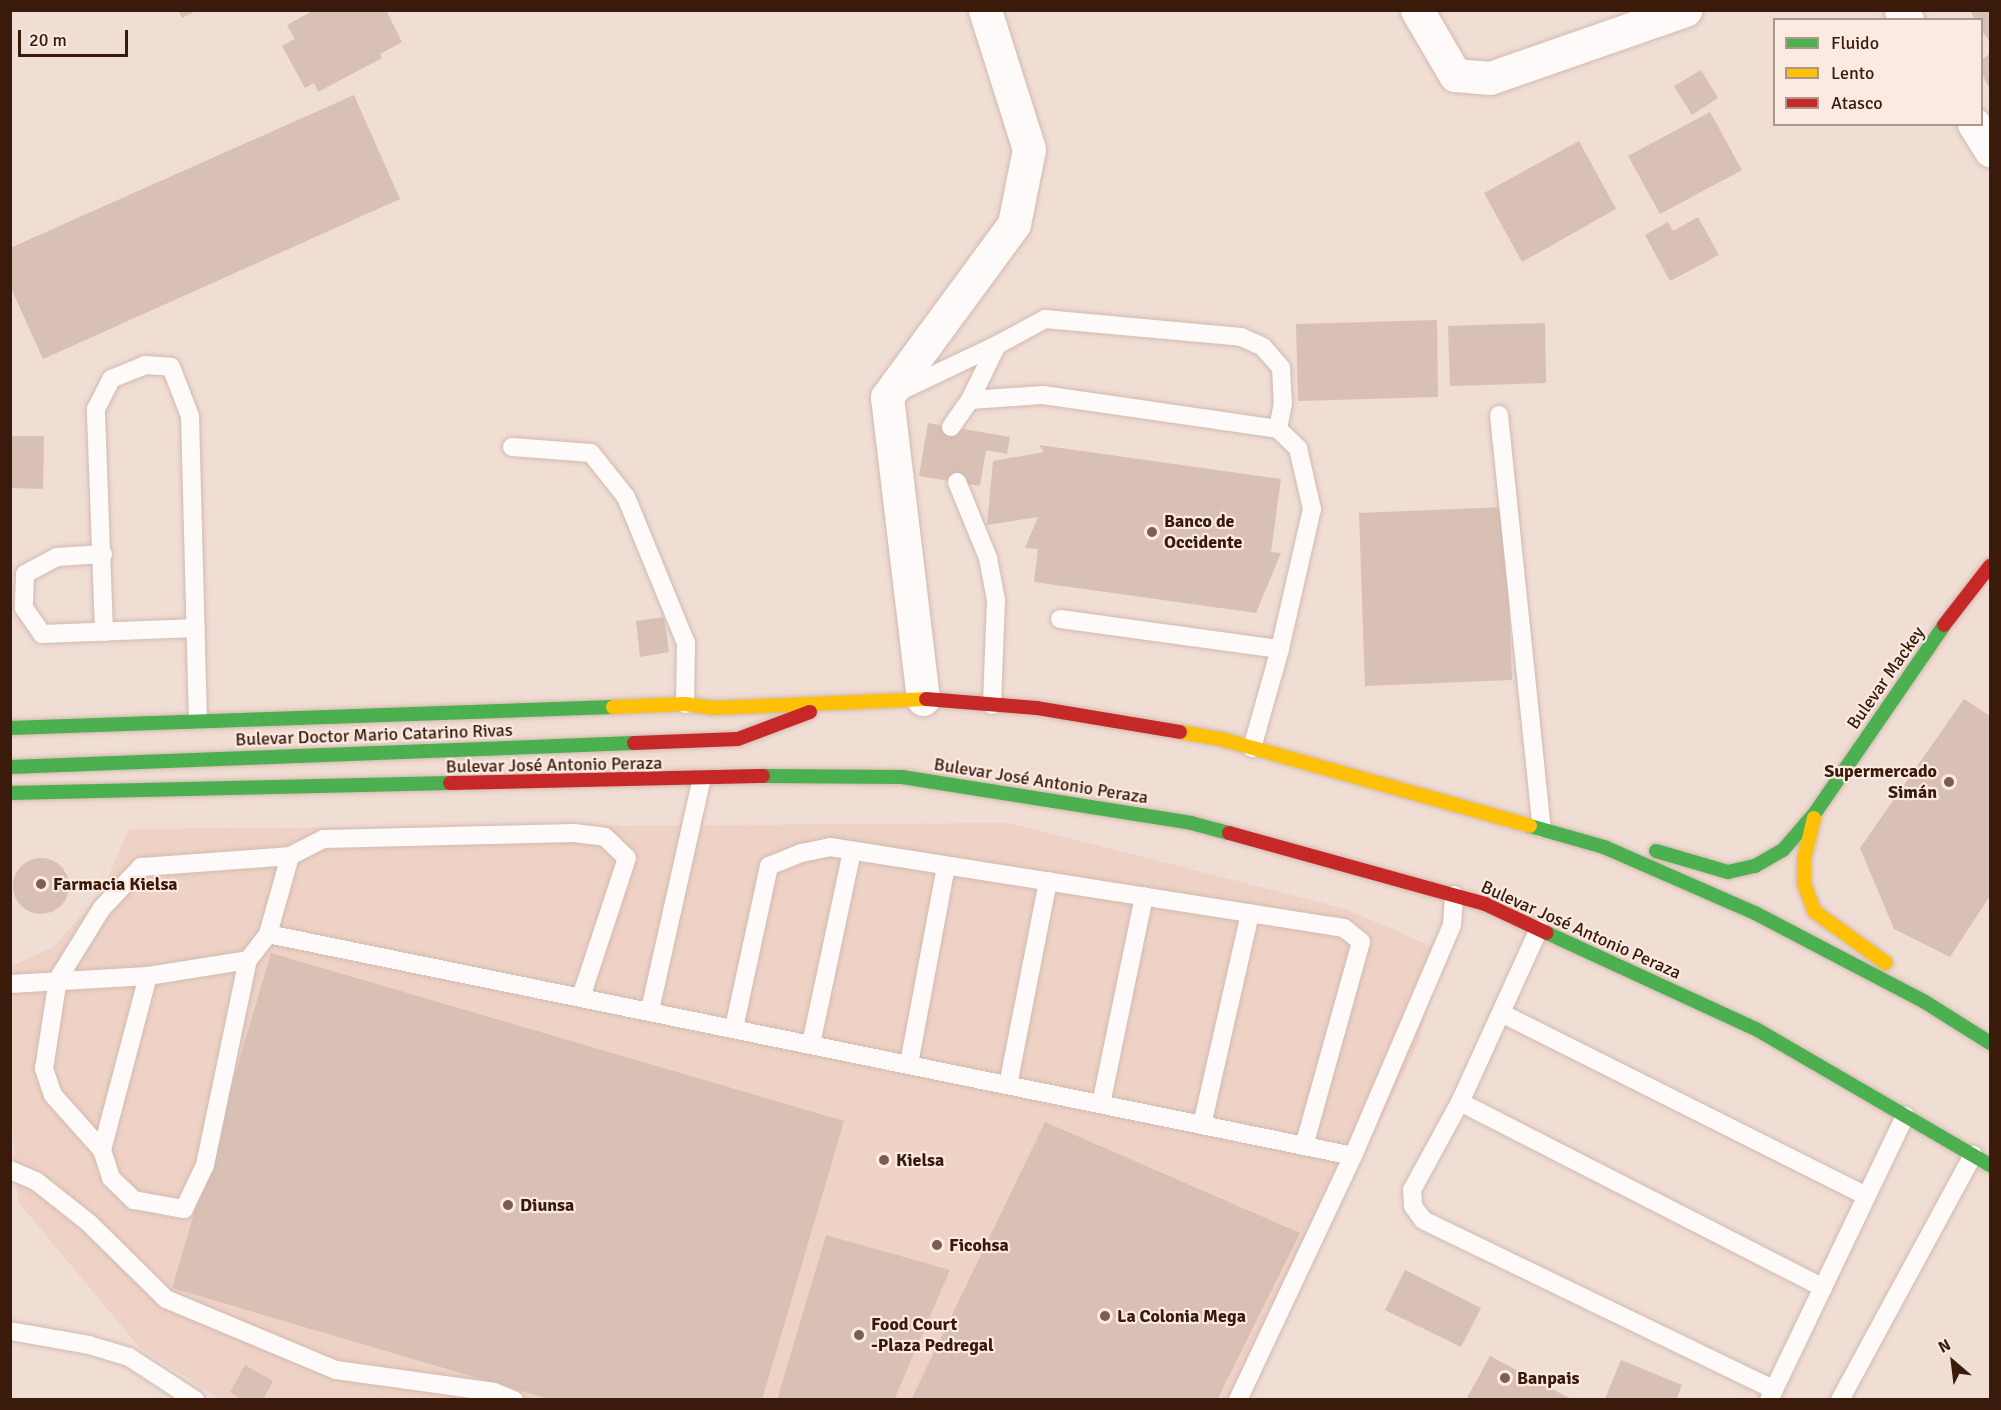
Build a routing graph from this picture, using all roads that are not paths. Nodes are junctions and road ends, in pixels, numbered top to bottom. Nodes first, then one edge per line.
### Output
1 (985, 10) edge
2 (1417, 10) edge
3 (1685, 10) edge
4 (1975, 126) edge
5 (1990, 150) edge
6 (997, 345) junction
7 (887, 397) junction
8 (970, 400) junction
9 (1499, 415) dead end
10 (951, 427) dead end
11 (1278, 429) junction
12 (512, 447) dead end
13 (957, 482) dead end
14 (103, 554) junction
15 (1990, 566) edge
16 (17, 608) edge
17 (1060, 619) dead end
18 (196, 628) junction
19 (104, 632) junction
20 (1280, 649) junction
21 (923, 699) junction
22 (843, 700) junction
23 (686, 704) junction
24 (992, 705) junction
25 (198, 719) junction
26 (10, 728) edge
27 (738, 739) junction
28 (760, 748) dead end
29 (1252, 748) junction
30 (792, 762) dead end
31 (10, 767) edge
32 (825, 775) junction
33 (701, 781) junction
34 (10, 793) edge
35 (1815, 813) junction
36 (1542, 828) junction
37 (1604, 847) junction
38 (852, 851) junction
39 (290, 856) junction
40 (946, 866) junction
41 (1048, 881) junction
42 (1454, 895) junction
43 (1144, 896) junction
44 (1250, 913) junction
45 (1539, 930) junction
46 (268, 934) junction
47 (248, 960) junction
48 (148, 976) junction
49 (58, 979) junction
50 (10, 984) edge
51 (581, 997) junction
52 (1924, 1002) junction
53 (650, 1010) junction
54 (1501, 1013) junction
55 (734, 1028) junction
56 (1990, 1043) edge
57 (811, 1044) junction
58 (909, 1064) junction
59 (1008, 1085) junction
60 (1460, 1102) junction
61 (1101, 1104) junction
62 (1905, 1116) junction
63 (1202, 1125) junction
64 (1304, 1146) junction
65 (102, 1150) junction
66 (1973, 1155) junction
67 (1353, 1156) junction
68 (1990, 1165) edge
69 (10, 1170) edge
70 (1866, 1196) junction
71 (1823, 1288) junction
72 (10, 1331) edge
73 (1772, 1395) edge
74 (195, 1400) edge
75 (514, 1400) edge
76 (1238, 1400) edge
77 (1840, 1400) edge

1 - 7 street
2 - 3 street
4 - 5 street
6 - 7 lane
6 - 8 lane
6 - 11 lane
7 - 21 street
8 - 10 lane
8 - 11 lane
9 - 36 lane
11 - 20 lane
12 - 23 lane
13 - 24 lane
14 - 16 lane
14 - 18 lane
14 - 19 lane
15 - 35 main road, Bulevar Mackey
16 - 19 lane
17 - 20 lane
18 - 19 lane
18 - 25 lane
20 - 29 lane
21 - 22 main road
21 - 24 main road
22 - 23 main road
22 - 27 main road
23 - 25 main road
24 - 29 main road
25 - 26 main road
27 - 28 main road
27 - 31 main road, Bulevar Doctor Mario Catarino Rivas
29 - 36 main road
30 - 32 main road
32 - 33 main road, Bulevar José Antonio Peraza
32 - 42 main road, Bulevar José Antonio Peraza
33 - 34 main road, Bulevar José Antonio Peraza
33 - 53 lane
35 - 37 main road
35 - 52 main road
36 - 37 main road
37 - 52 main road
38 - 40 lane
38 - 55 lane
38 - 57 lane
39 - 46 lane
39 - 49 lane
39 - 51 lane
40 - 41 lane
40 - 58 lane
41 - 43 lane
41 - 59 lane
42 - 45 main road, Bulevar José Antonio Peraza
42 - 67 lane
43 - 44 lane
43 - 61 lane
44 - 63 lane
44 - 64 lane
45 - 54 lane
45 - 62 main road, Bulevar José Antonio Peraza
46 - 47 lane
46 - 51 lane
47 - 48 lane
47 - 65 lane
48 - 49 lane
48 - 65 lane
49 - 50 lane
49 - 65 lane
51 - 53 lane
52 - 56 main road
53 - 55 lane
54 - 60 lane
54 - 70 lane
55 - 57 lane
57 - 58 lane
58 - 59 lane
59 - 61 lane
60 - 71 lane
60 - 73 lane
61 - 63 lane
62 - 66 main road, Bulevar José Antonio Peraza
62 - 70 lane
63 - 64 lane
64 - 67 lane
66 - 68 main road, Bulevar José Antonio Peraza
66 - 77 lane
67 - 76 lane
69 - 75 lane
70 - 71 lane
71 - 73 lane
72 - 74 lane

